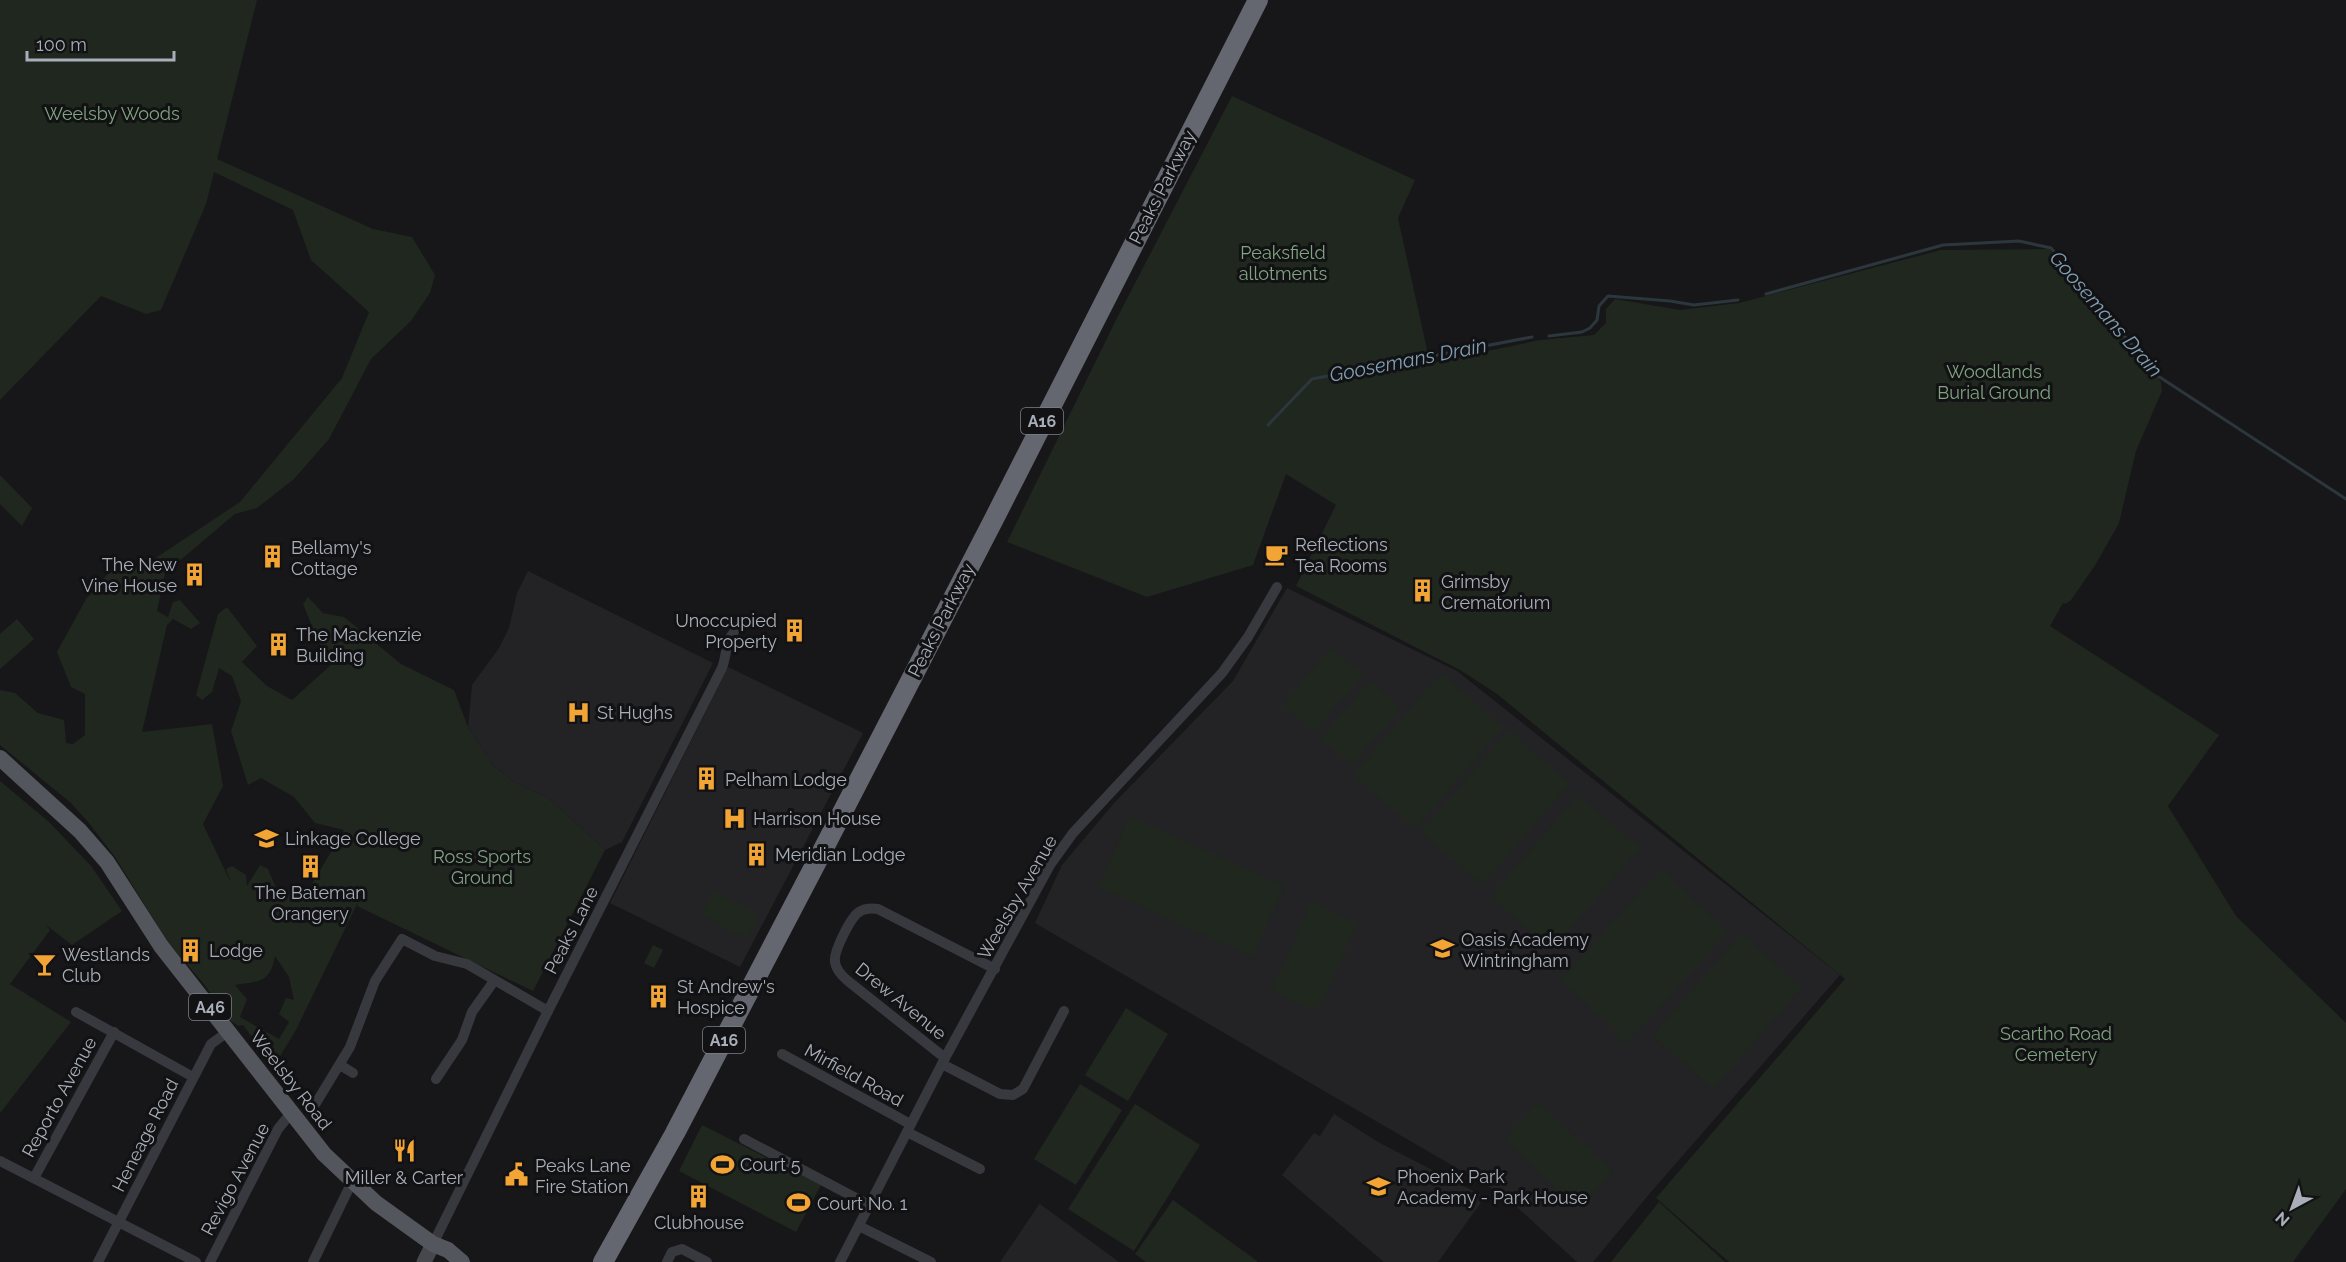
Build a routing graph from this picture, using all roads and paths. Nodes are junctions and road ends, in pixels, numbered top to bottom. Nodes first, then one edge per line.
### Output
1 (1258, 0) edge
2 (1277, 587) dead end
3 (734, 632) dead end
4 (0, 758) edge
5 (995, 969) junction
6 (494, 981) junction
7 (548, 1011) junction
8 (1064, 1011) dead end
9 (76, 1012) dead end
10 (229, 1031) junction
11 (114, 1032) junction
12 (782, 1054) dead end
13 (944, 1061) junction
14 (340, 1065) junction
15 (353, 1073) dead end
16 (193, 1077) junction
17 (436, 1079) dead end
18 (316, 1103) dead end
19 (291, 1113) junction
20 (909, 1128) junction
21 (744, 1139) dead end
22 (0, 1161) edge
23 (980, 1169) dead end
24 (34, 1178) junction
25 (352, 1182) junction
26 (869, 1205) junction
27 (119, 1222) junction
28 (860, 1226) junction
29 (619, 1236) junction
30 (433, 1244) junction
31 (98, 1262) edge
32 (196, 1262) edge
33 (210, 1262) edge
34 (313, 1262) edge
35 (424, 1262) edge
36 (462, 1262) edge
37 (603, 1262) edge
38 (608, 1262) edge
39 (667, 1262) edge
40 (707, 1262) edge
41 (840, 1262) edge
42 (931, 1262) edge

1 - 29 highway, Peaks Parkway / A16
2 - 5 street, Weelsby Avenue
3 - 7 street, Peaks Lane
4 - 10 main road, Weelsby Road / A46
5 - 13 street, Weelsby Avenue
5 - 13 street, Drew Avenue
6 - 7 street
6 - 14 street
6 - 17 street
7 - 30 street, Peaks Lane
8 - 13 street
9 - 11 street
10 - 16 street, Heneage Road
10 - 19 main road, Weelsby Road / A46
11 - 16 street
11 - 24 street, Reporto Avenue
12 - 20 street, Mirfield Road
13 - 20 street, Weelsby Avenue
14 - 15 street
14 - 18 street
16 - 27 street, Heneage Road
19 - 25 main road, Weelsby Road / A46
19 - 33 street, Revigo Avenue
20 - 23 street, Mirfield Road
20 - 26 street, Weelsby Avenue
21 - 26 street
22 - 24 street
24 - 27 street
25 - 30 main road, Weelsby Road / A46
25 - 34 street
26 - 28 street, Weelsby Avenue
27 - 31 street, Heneage Road
27 - 32 street
28 - 41 street, Weelsby Avenue
28 - 42 street
29 - 37 highway, Peaks Parkway / A16
29 - 38 highway, Peaks Parkway / A16
30 - 35 main road
30 - 36 main road, Weelsby Road / A46
39 - 40 street

